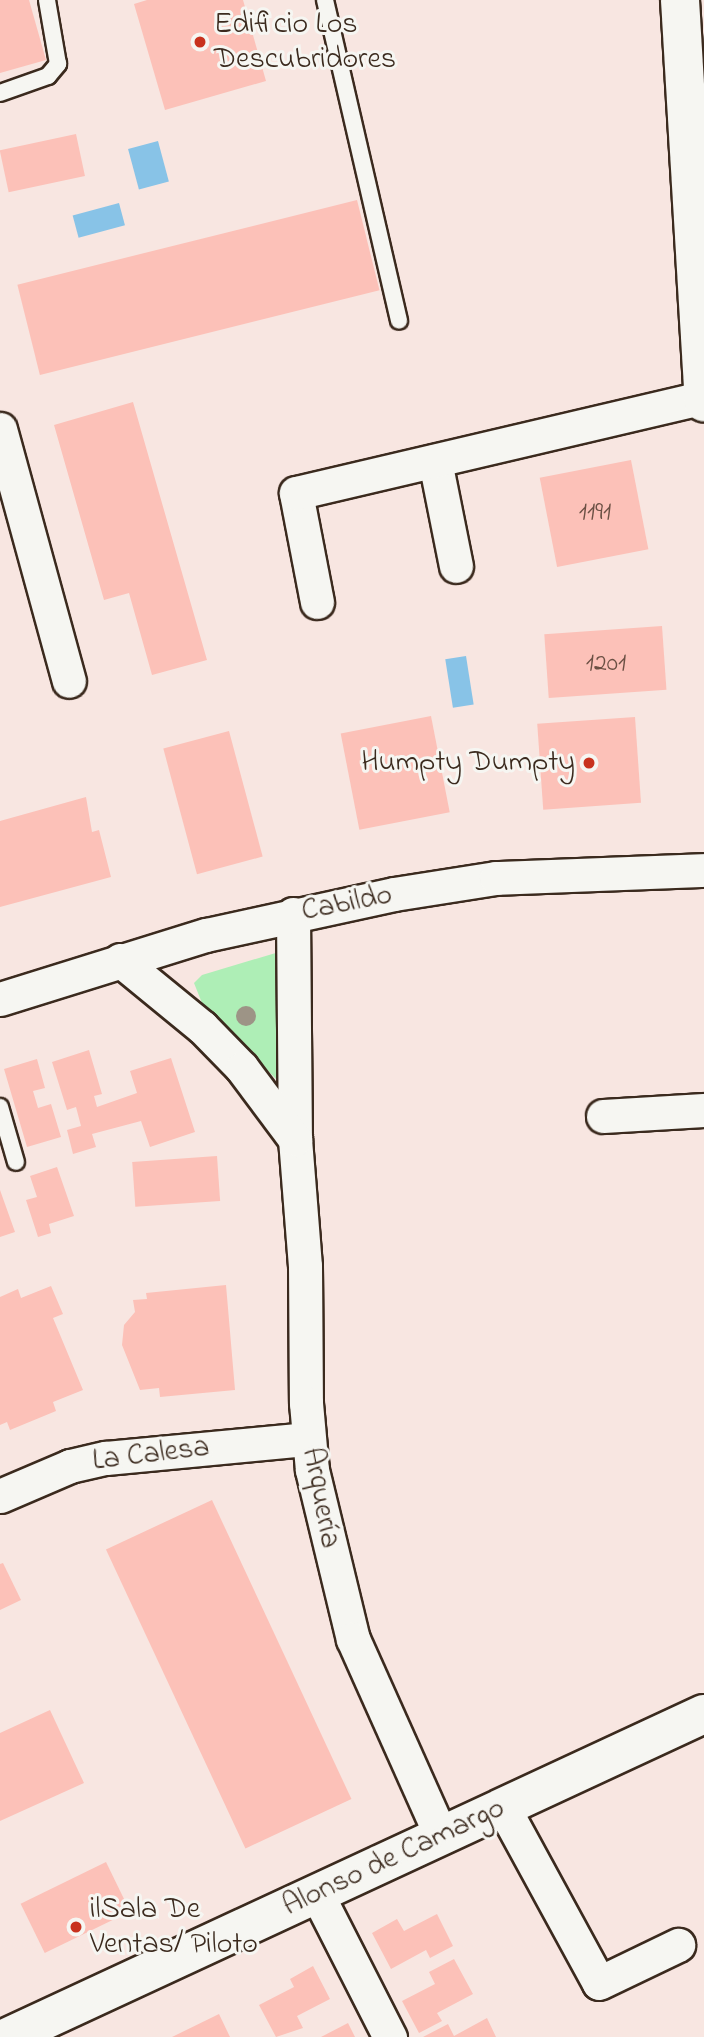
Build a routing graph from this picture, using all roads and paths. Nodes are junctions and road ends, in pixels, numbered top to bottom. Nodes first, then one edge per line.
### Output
1 (47, 0) edge
2 (325, 0) edge
3 (680, 0) edge
4 (695, 87) edge
5 (0, 93) edge
6 (399, 321) dead end
7 (704, 397) edge
8 (704, 402) edge
9 (0, 429) edge
10 (435, 461) junction
11 (456, 566) dead end
12 (317, 602) dead end
13 (69, 681) dead end
14 (704, 870) edge
15 (293, 914) junction
16 (120, 960) junction
17 (0, 999) edge
18 (0, 1107) edge
19 (704, 1110) edge
20 (603, 1116) dead end
21 (295, 1139) junction
22 (16, 1162) dead end
23 (308, 1439) junction
24 (0, 1496) edge
25 (704, 1714) edge
26 (503, 1807) junction
27 (441, 1836) junction
28 (317, 1894) junction
29 (678, 1945) dead end
30 (8, 2037) edge
31 (390, 2037) edge

1 - 5 lane
2 - 6 lane
3 - 4 street
4 - 7 street
7 - 8 street
7 - 10 street
9 - 13 street
10 - 11 street
10 - 12 street
14 - 15 street, Cabildo
15 - 16 street, Cabildo
15 - 21 street, Arquería
16 - 17 street, Cabildo
16 - 21 street
18 - 22 lane
19 - 20 street
21 - 23 street, Arquería
23 - 24 street, La Calesa
23 - 27 street, Arquería
25 - 26 street, Alonso de Camargo
26 - 27 street, Alonso de Camargo
26 - 29 street
27 - 28 street, Alonso de Camargo
28 - 30 street, Alonso de Camargo
28 - 31 street

